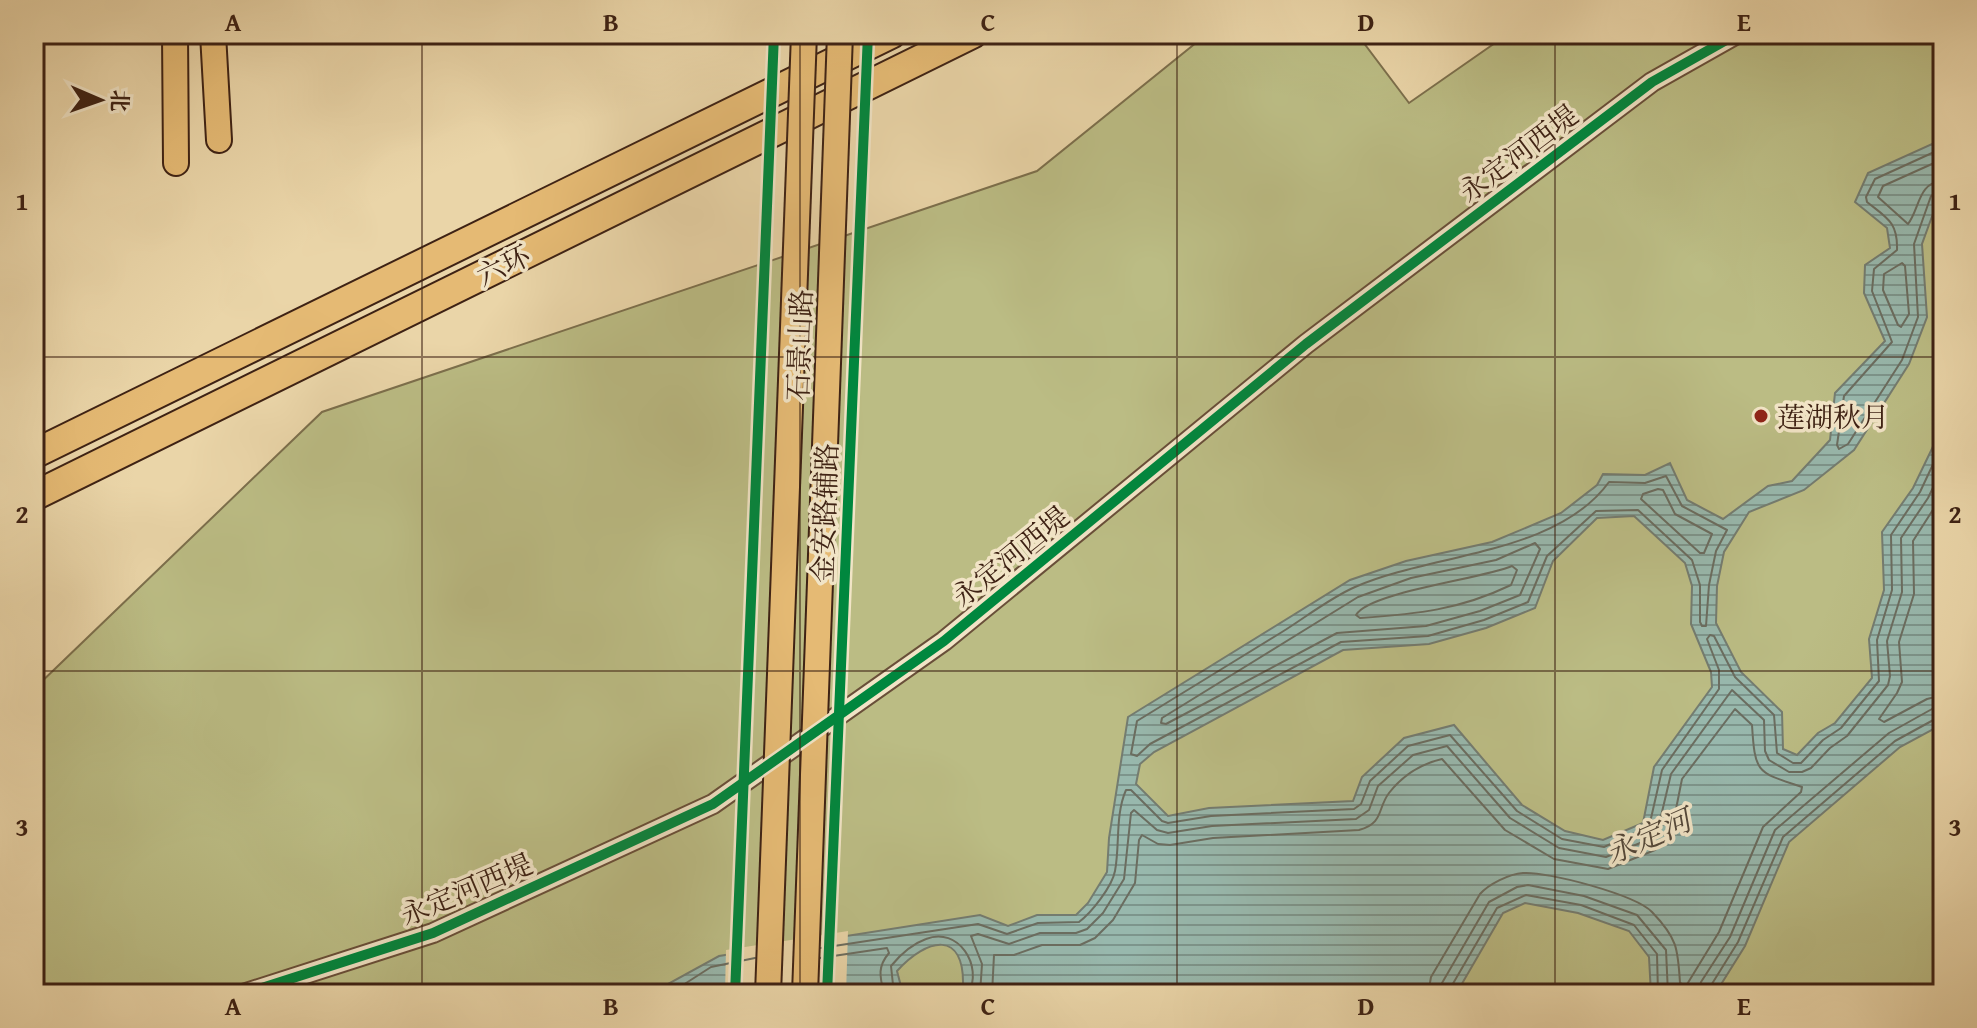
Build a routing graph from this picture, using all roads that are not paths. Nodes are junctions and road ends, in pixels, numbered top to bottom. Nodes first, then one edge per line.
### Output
1 (175, 34) edge
2 (213, 34) edge
3 (804, 34) edge
4 (840, 34) edge
5 (891, 34) edge
6 (972, 34) edge
7 (1737, 34) edge
8 (219, 140) dead end
9 (176, 163) dead end
10 (34, 454) edge
11 (34, 496) edge
12 (243, 994) edge
13 (768, 994) edge
14 (805, 994) edge

1 - 9 main road
2 - 8 main road
3 - 13 main road, 石景山路, bridge
4 - 14 main road, 石景山路, bridge
5 - 10 highway, 六环
6 - 11 highway, 六环
7 - 12 street, 永定河西堤

